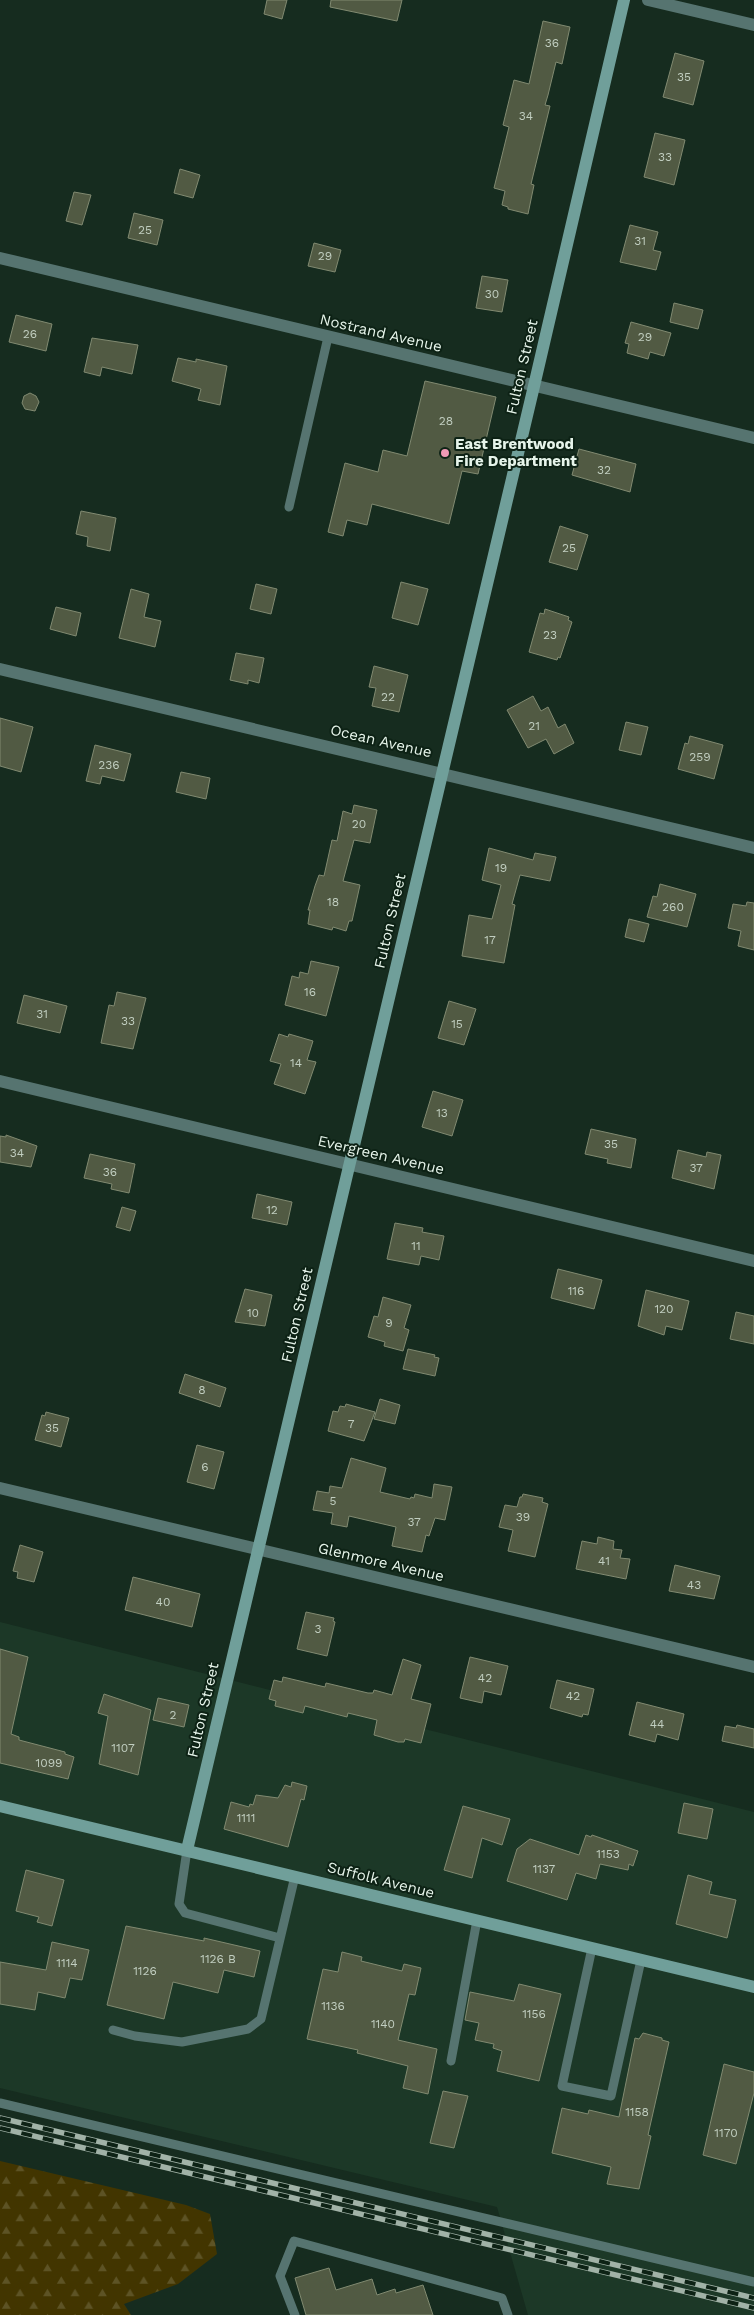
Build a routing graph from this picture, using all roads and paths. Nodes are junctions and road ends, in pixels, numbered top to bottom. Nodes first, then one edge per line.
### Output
1 (624, 0) edge
2 (648, 0) edge
3 (754, 25) edge
4 (0, 258) edge
5 (328, 337) junction
6 (534, 386) junction
7 (754, 438) edge
8 (289, 507) dead end
9 (0, 669) edge
10 (442, 772) junction
11 (754, 848) edge
12 (0, 1081) edge
13 (349, 1164) junction
14 (754, 1261) edge
15 (0, 1488) edge
16 (258, 1550) junction
17 (754, 1667) edge
18 (0, 1806) edge
19 (187, 1850) junction
20 (295, 1876) junction
21 (477, 1920) junction
22 (280, 1938) junction
23 (592, 1948) junction
24 (640, 1960) junction
25 (754, 1987) edge
26 (113, 2030) dead end
27 (451, 2061) dead end
28 (0, 2103) edge
29 (754, 2282) edge
30 (295, 2315) edge
31 (508, 2315) edge

1 - 6 street, Fulton Street
2 - 3 street
4 - 5 street, Nostrand Avenue
5 - 6 street, Nostrand Avenue
5 - 8 lane
6 - 7 street, Nostrand Avenue
6 - 10 street, Fulton Street
9 - 10 street, Ocean Avenue
10 - 11 street, Ocean Avenue
10 - 13 street, Fulton Street
12 - 13 street, Evergreen Avenue
13 - 14 street, Evergreen Avenue
13 - 16 street, Fulton Street
15 - 16 street, Glenmore Avenue
16 - 17 street, Glenmore Avenue
16 - 19 street, Fulton Street
18 - 19 street, Suffolk Avenue
19 - 20 street, Suffolk Avenue
19 - 22 lane
20 - 21 street, Suffolk Avenue
20 - 22 lane
21 - 23 street, Suffolk Avenue
21 - 27 lane
22 - 26 lane
23 - 24 street, Suffolk Avenue
23 - 24 lane
24 - 25 street, Suffolk Avenue
28 - 29 lane
30 - 31 lane

